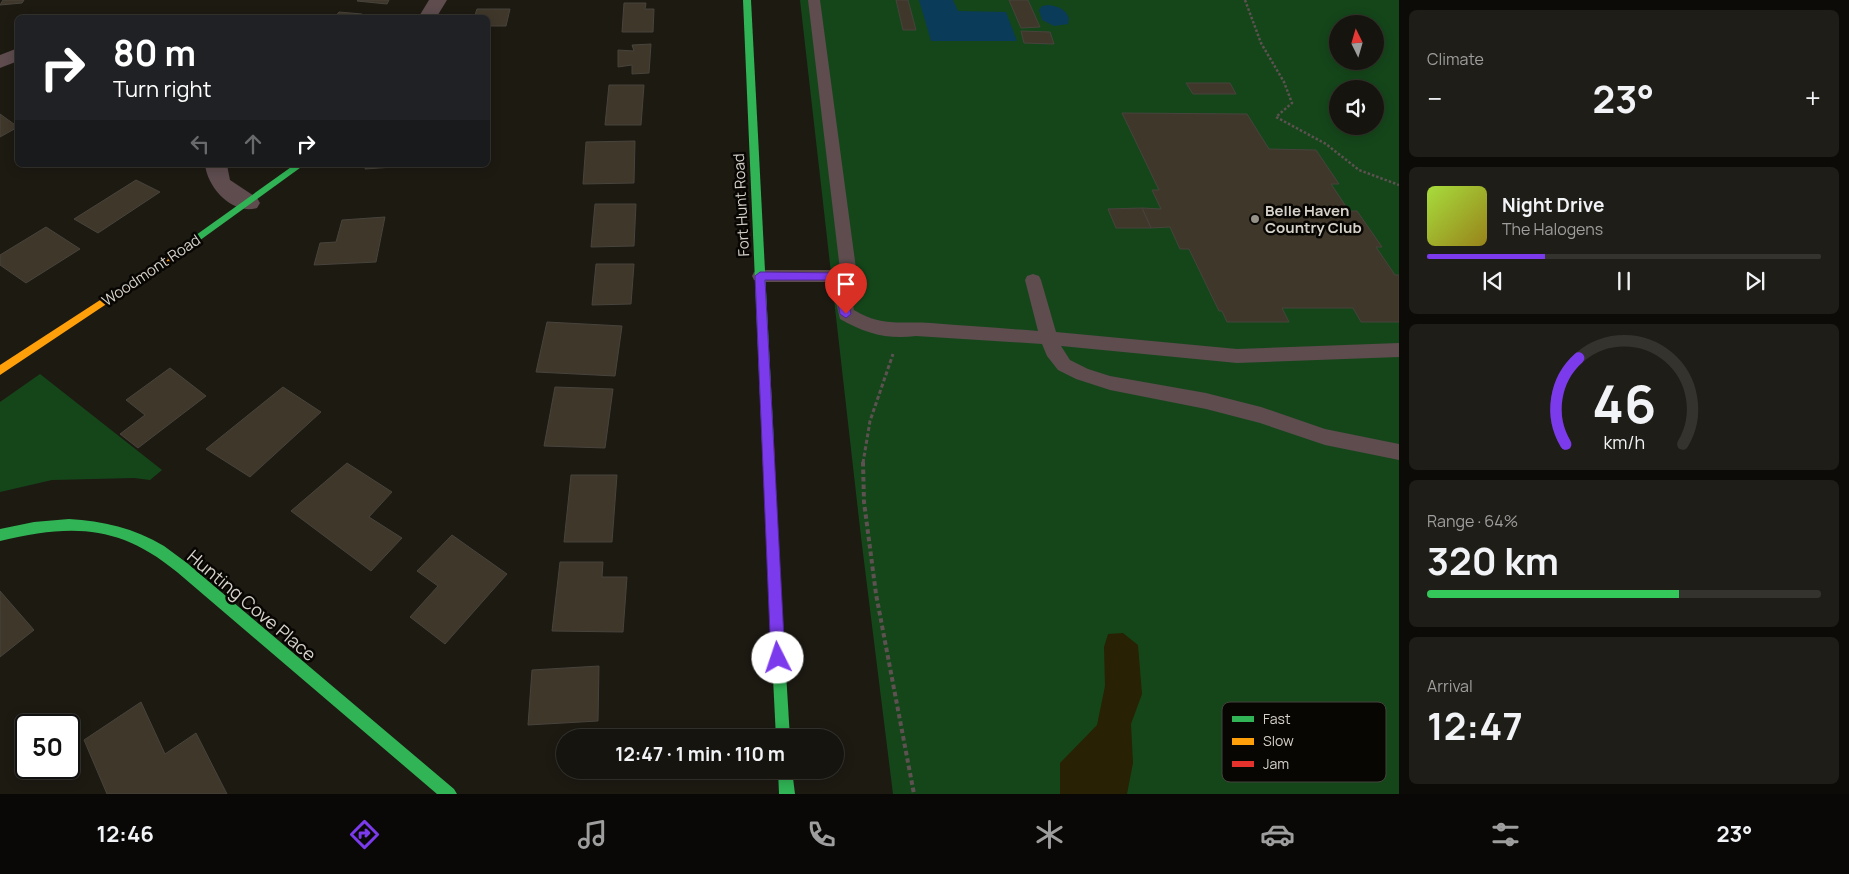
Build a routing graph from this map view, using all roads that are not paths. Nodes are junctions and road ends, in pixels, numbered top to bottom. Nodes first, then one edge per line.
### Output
1 (438, 0) edge
2 (747, 0) edge
3 (814, 0) edge
4 (429, 15) edge
5 (15, 55) edge
6 (0, 62) edge
7 (216, 167) edge
8 (297, 167) edge
9 (249, 202) junction
10 (760, 276) junction
11 (844, 276) junction
12 (1033, 280) dead end
13 (1048, 338) junction
14 (1399, 350) edge
15 (0, 371) edge
16 (1399, 452) edge
17 (0, 535) edge
18 (782, 729) edge
19 (786, 779) edge
20 (449, 794) edge
21 (787, 794) edge

1 - 4 street
2 - 10 main road, Fort Hunt Road
3 - 11 lane
5 - 6 street
7 - 9 street
8 - 9 main road, Woodmont Road
9 - 15 main road, Woodmont Road
10 - 11 lane
10 - 18 main road, Fort Hunt Road
11 - 13 lane
12 - 13 lane
13 - 14 lane
13 - 16 lane
17 - 20 main road, Hunting Cove Place
19 - 21 main road

